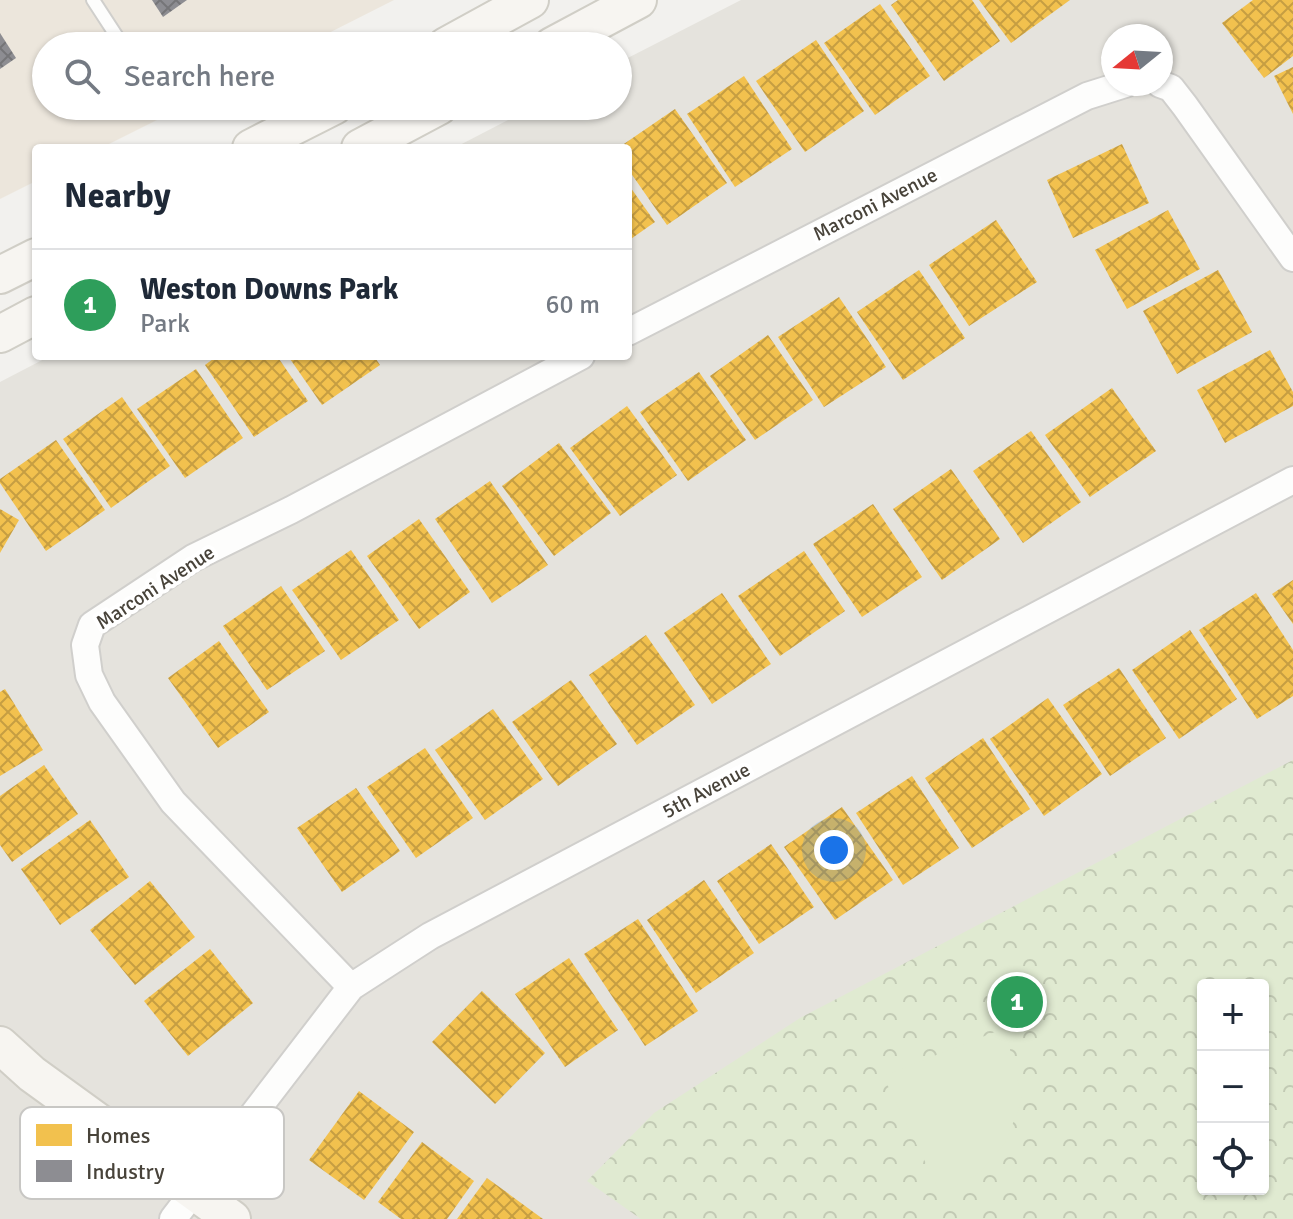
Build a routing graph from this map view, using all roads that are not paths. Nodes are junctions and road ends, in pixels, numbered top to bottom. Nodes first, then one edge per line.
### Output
1 (93, 0) edge
2 (530, 0) edge
3 (638, 0) edge
4 (114, 32) edge
5 (472, 32) edge
6 (578, 32) edge
7 (1173, 91) edge
8 (1101, 92) edge
9 (306, 120) edge
10 (413, 120) edge
11 (259, 144) edge
12 (368, 144) edge
13 (1293, 258) edge
14 (32, 259) edge
15 (0, 275) edge
16 (32, 317) edge
17 (632, 330) edge
18 (0, 334) edge
19 (573, 360) edge
20 (1293, 480) edge
21 (351, 987) junction
22 (0, 1045) edge
23 (70, 1107) edge
24 (259, 1107) edge
25 (184, 1205) edge
26 (232, 1219) edge

1 - 4 lane
2 - 5 main road
3 - 6 main road
7 - 13 street
8 - 17 street, Marconi Avenue
9 - 11 main road
10 - 12 main road
14 - 15 main road
16 - 18 main road
19 - 21 street, Marconi Avenue
20 - 21 street, 5th Avenue
21 - 24 street, 5th Avenue
22 - 23 main road
25 - 26 main road

